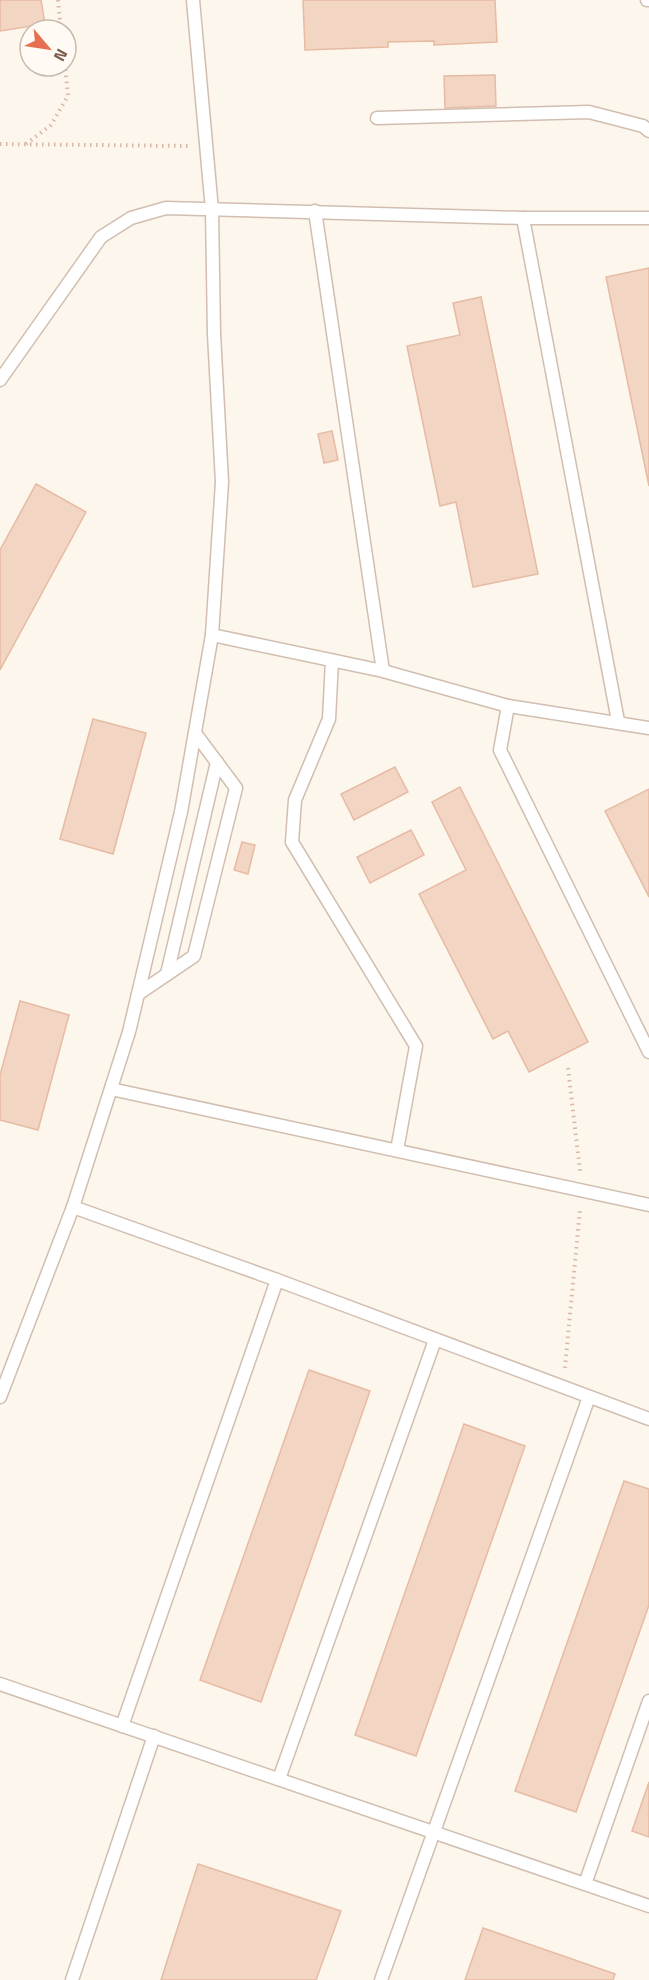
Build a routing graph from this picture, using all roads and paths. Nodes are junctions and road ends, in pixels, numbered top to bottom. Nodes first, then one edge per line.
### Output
1 (58, 0) edge
2 (193, 0) edge
3 (60, 18) edge
4 (66, 78) edge
5 (377, 118) dead end
6 (649, 130) edge
7 (0, 144) edge
8 (26, 144) junction
9 (206, 146) junction
10 (212, 210) junction
11 (315, 211) junction
12 (523, 218) junction
13 (649, 218) edge
14 (0, 380) edge
15 (212, 635) junction
16 (332, 661) junction
17 (383, 671) junction
18 (508, 706) junction
19 (618, 721) junction
20 (649, 728) edge
21 (195, 733) junction
22 (218, 762) junction
23 (167, 974) junction
24 (138, 994) junction
25 (649, 1052) edge
26 (568, 1068) dead end
27 (111, 1089) junction
28 (397, 1150) junction
29 (582, 1190) junction
30 (649, 1205) edge
31 (73, 1207) junction
32 (277, 1280) junction
33 (435, 1340) junction
34 (560, 1386) junction
35 (589, 1397) junction
36 (0, 1398) edge
37 (649, 1419) edge
38 (0, 1684) edge
39 (649, 1701) edge
40 (122, 1726) junction
41 (154, 1737) junction
42 (279, 1779) junction
43 (433, 1832) junction
44 (585, 1884) junction
45 (649, 1906) edge
46 (72, 1980) edge
47 (381, 1980) edge

1 - 3 path
2 - 9 lane
4 - 8 path
5 - 6 lane
7 - 8 path
8 - 9 path
9 - 10 lane
10 - 11 lane
10 - 14 lane
10 - 15 lane
11 - 12 lane
11 - 17 lane
12 - 13 lane
12 - 19 lane
15 - 16 lane
15 - 21 lane
16 - 17 lane
16 - 28 lane
17 - 18 lane
18 - 19 lane
18 - 25 lane
19 - 20 lane
21 - 22 lane
21 - 24 lane
22 - 23 lane
22 - 23 lane
23 - 24 lane
24 - 27 lane
26 - 29 path
27 - 28 lane
27 - 31 lane
28 - 29 lane
29 - 30 lane
29 - 34 path
31 - 32 lane
31 - 36 lane
32 - 33 lane
32 - 40 lane
33 - 34 lane
33 - 42 lane
34 - 35 lane
35 - 37 lane
35 - 43 lane
38 - 40 lane
39 - 44 lane
40 - 41 lane
41 - 42 lane
41 - 46 lane
42 - 43 lane
43 - 44 lane
43 - 47 lane
44 - 45 lane

